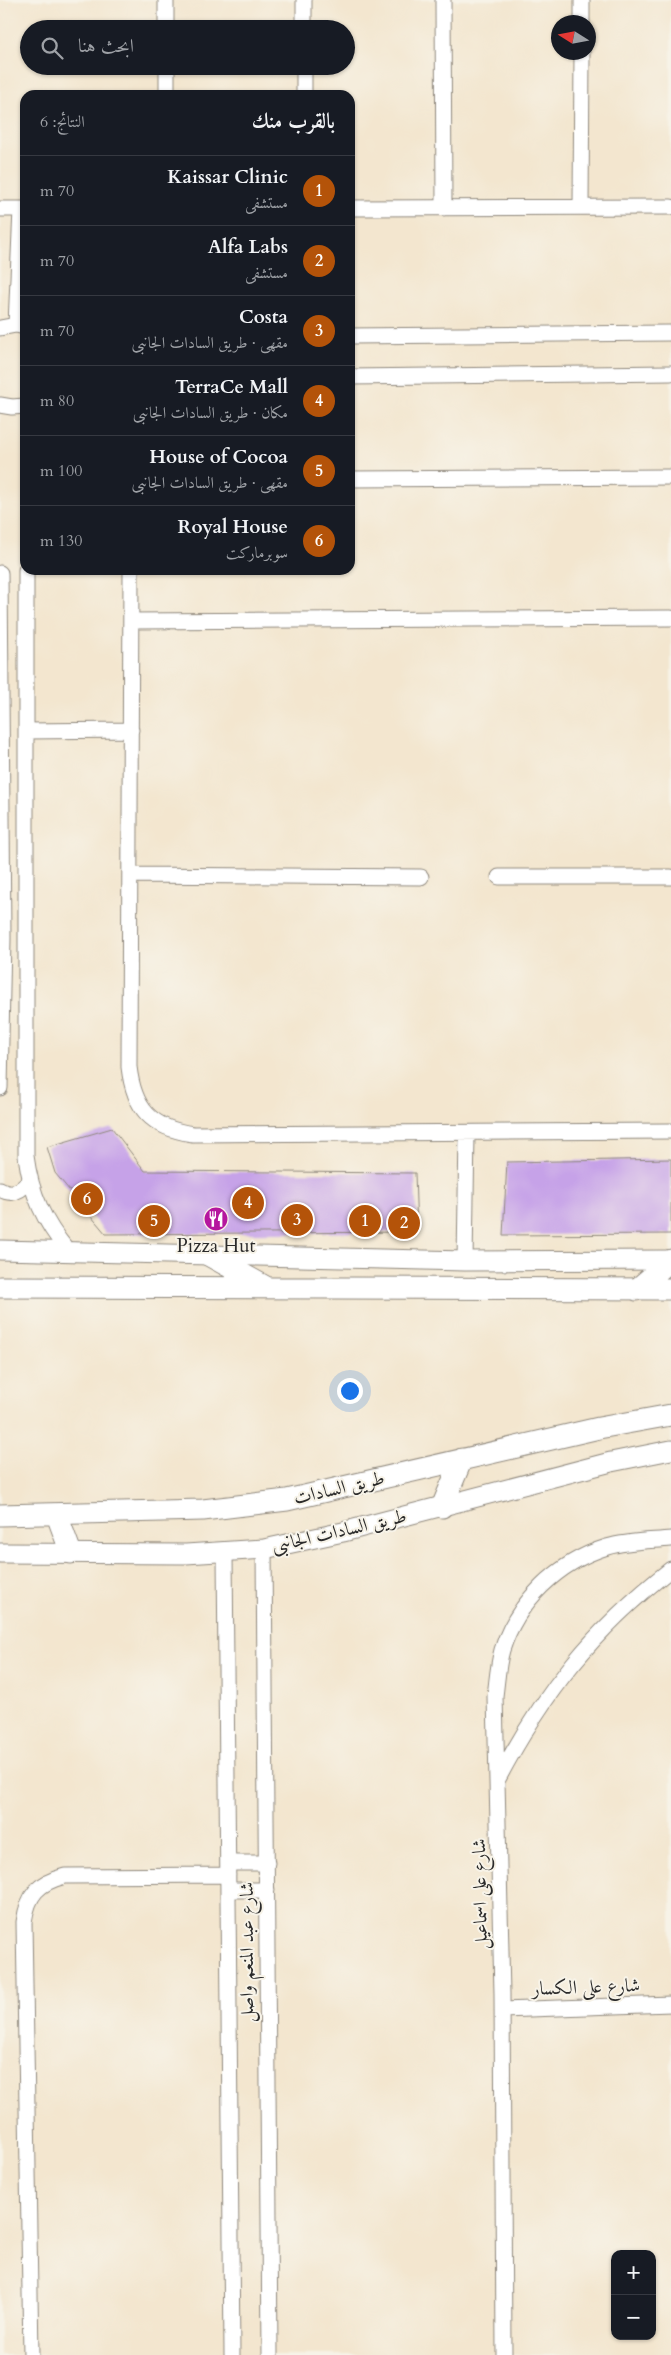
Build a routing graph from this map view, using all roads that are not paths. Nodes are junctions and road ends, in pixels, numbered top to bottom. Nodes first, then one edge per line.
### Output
1 (166, 0) edge
2 (304, 0) edge
3 (443, 0) edge
4 (582, 0) edge
5 (582, 15) edge
6 (166, 20) edge
7 (304, 20) edge
8 (582, 60) edge
9 (167, 75) edge
10 (304, 75) edge
11 (167, 90) edge
12 (304, 90) edge
13 (671, 207) edge
14 (355, 208) edge
15 (444, 208) junction
16 (582, 208) junction
17 (0, 209) edge
18 (20, 209) edge
19 (20, 326) edge
20 (0, 328) edge
21 (671, 333) edge
22 (355, 336) edge
23 (671, 373) edge
24 (355, 376) edge
25 (0, 405) edge
26 (20, 407) edge
27 (671, 477) edge
28 (355, 479) edge
29 (0, 573) edge
30 (26, 575) edge
31 (131, 575) edge
32 (671, 618) edge
33 (131, 621) junction
34 (0, 676) edge
35 (131, 730) junction
36 (26, 731) junction
37 (26, 792) junction
38 (2, 794) junction
39 (130, 874) junction
40 (421, 877) dead end
41 (499, 877) dead end
42 (671, 877) edge
43 (2, 943) edge
44 (0, 1088) edge
45 (671, 1131) edge
46 (466, 1133) junction
47 (29, 1181) junction
48 (0, 1189) edge
49 (0, 1250) edge
50 (68, 1251) junction
51 (208, 1255) junction
52 (671, 1260) edge
53 (465, 1262) junction
54 (0, 1287) edge
55 (269, 1288) junction
56 (636, 1290) junction
57 (671, 1290) edge
58 (671, 1415) edge
59 (671, 1450) edge
60 (462, 1459) junction
61 (442, 1507) junction
62 (0, 1515) edge
63 (57, 1515) junction
64 (671, 1539) edge
65 (264, 1549) junction
66 (0, 1553) edge
67 (71, 1553) junction
68 (225, 1553) junction
69 (671, 1568) edge
70 (497, 1780) junction
71 (267, 1863) junction
72 (228, 1876) junction
73 (267, 1890) junction
74 (671, 2004) edge
75 (502, 2010) junction
76 (31, 2355) edge
77 (232, 2355) edge
78 (270, 2355) edge
79 (504, 2355) edge

1 - 6 street
2 - 7 street
3 - 15 street
4 - 5 street
8 - 16 street
9 - 11 street
10 - 12 street
13 - 16 street
14 - 15 street
15 - 16 street
17 - 18 street
19 - 20 street
21 - 22 street
23 - 24 street
25 - 26 street
27 - 28 street
29 - 34 street
30 - 36 street
31 - 33 street
32 - 33 street
33 - 35 street
34 - 38 street
35 - 36 street
35 - 39 street
36 - 37 street
37 - 38 street
37 - 47 street
38 - 43 street
39 - 40 street
39 - 46 street
41 - 42 street
43 - 44 street
45 - 46 street
46 - 53 street
47 - 48 street
47 - 50 street
49 - 50 street
50 - 51 street
51 - 53 street
51 - 55 main road
52 - 53 street
52 - 56 main road
54 - 55 main road
55 - 56 main road
56 - 57 main road
58 - 60 main road, طريق السادات
59 - 61 street, طريق السادات الجانبى
60 - 61 main road
60 - 63 main road, طريق السادات
61 - 65 street, طريق السادات الجانبى
62 - 63 main road, طريق السادات
63 - 67 main road
64 - 70 street, شارع على اسماعيل
65 - 68 street, طريق السادات الجانبى
65 - 71 street, شارع عبد المنعم واصل
66 - 67 street, طريق السادات الجانبى
67 - 68 street, طريق السادات الجانبى
68 - 72 street, شارع عبد المنعم واصل
69 - 70 street
70 - 75 street, شارع على اسماعيل
71 - 72 street
71 - 73 street, شارع عبد المنعم واصل
72 - 73 street
72 - 76 street
72 - 77 street, شارع عبد المنعم واصل
73 - 78 street, شارع عبد المنعم واصل
74 - 75 street, شارع على الكسار
75 - 79 street, شارع على اسماعيل

